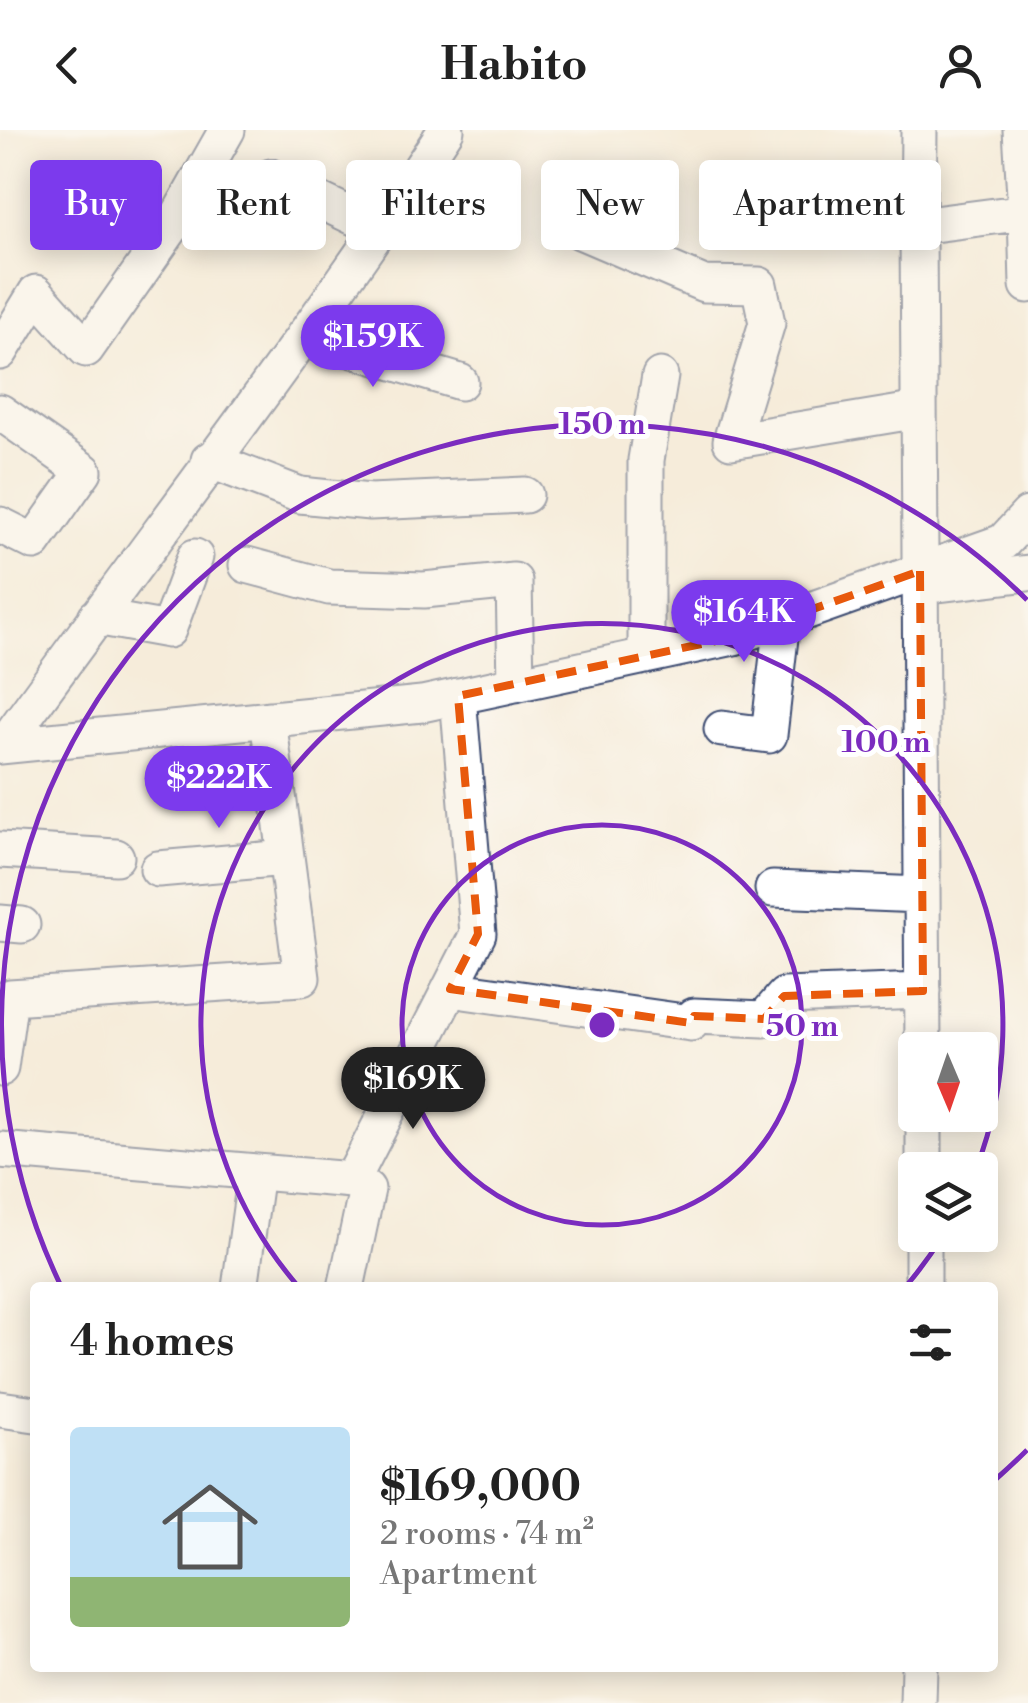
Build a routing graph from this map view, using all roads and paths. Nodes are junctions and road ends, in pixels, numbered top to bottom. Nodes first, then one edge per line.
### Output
1 (227, 130) edge
2 (446, 130) edge
3 (919, 130) edge
4 (1022, 130) edge
5 (426, 160) edge
6 (919, 160) edge
7 (1026, 175) edge
8 (1026, 212) edge
9 (941, 223) edge
10 (366, 250) edge
11 (623, 250) edge
12 (918, 250) edge
13 (1028, 285) edge
14 (304, 335) junction
15 (0, 352) edge
16 (660, 376) dead end
17 (460, 382) dead end
18 (920, 410) junction
19 (0, 412) edge
20 (210, 460) junction
21 (525, 495) dead end
22 (1028, 515) edge
23 (0, 525) edge
24 (195, 556) dead end
25 (247, 566) dead end
26 (1028, 573) edge
27 (921, 578) junction
28 (96, 617) junction
29 (782, 620) junction
30 (646, 656) junction
31 (516, 684) junction
32 (458, 696) junction
33 (268, 719) junction
34 (722, 728) dead end
35 (2, 745) edge
36 (0, 850) edge
37 (116, 857) dead end
38 (286, 858) junction
39 (158, 869) dead end
40 (773, 888) dead end
41 (922, 895) junction
42 (450, 989) junction
43 (923, 992) junction
44 (923, 1032) edge
45 (0, 1068) edge
46 (0, 1150) edge
47 (256, 1172) junction
48 (352, 1180) junction
49 (923, 1252) edge
50 (241, 1282) edge
51 (347, 1282) edge
52 (923, 1282) edge
53 (0, 1409) edge
54 (30, 1413) edge
55 (919, 1672) edge
56 (918, 1703) edge

1 - 15 street
2 - 5 street
3 - 6 street
4 - 7 street
7 - 8 street
8 - 9 street
8 - 13 street
10 - 14 street
11 - 18 street
12 - 18 street
14 - 17 street
14 - 20 street
16 - 30 street
18 - 27 street
19 - 23 street
20 - 21 street
20 - 28 street
22 - 27 street
24 - 28 street
25 - 31 street
26 - 27 street
27 - 29 street
27 - 41 street
28 - 35 street
29 - 30 street
29 - 34 street
30 - 31 street
31 - 32 street
32 - 33 street
32 - 42 street
33 - 35 street
33 - 38 street
36 - 37 street
38 - 39 street
38 - 45 street
40 - 41 street
41 - 43 street
42 - 43 street
42 - 48 street
43 - 44 street
46 - 47 street
47 - 48 street
47 - 50 street
48 - 51 street
49 - 52 street
53 - 54 street
55 - 56 street

